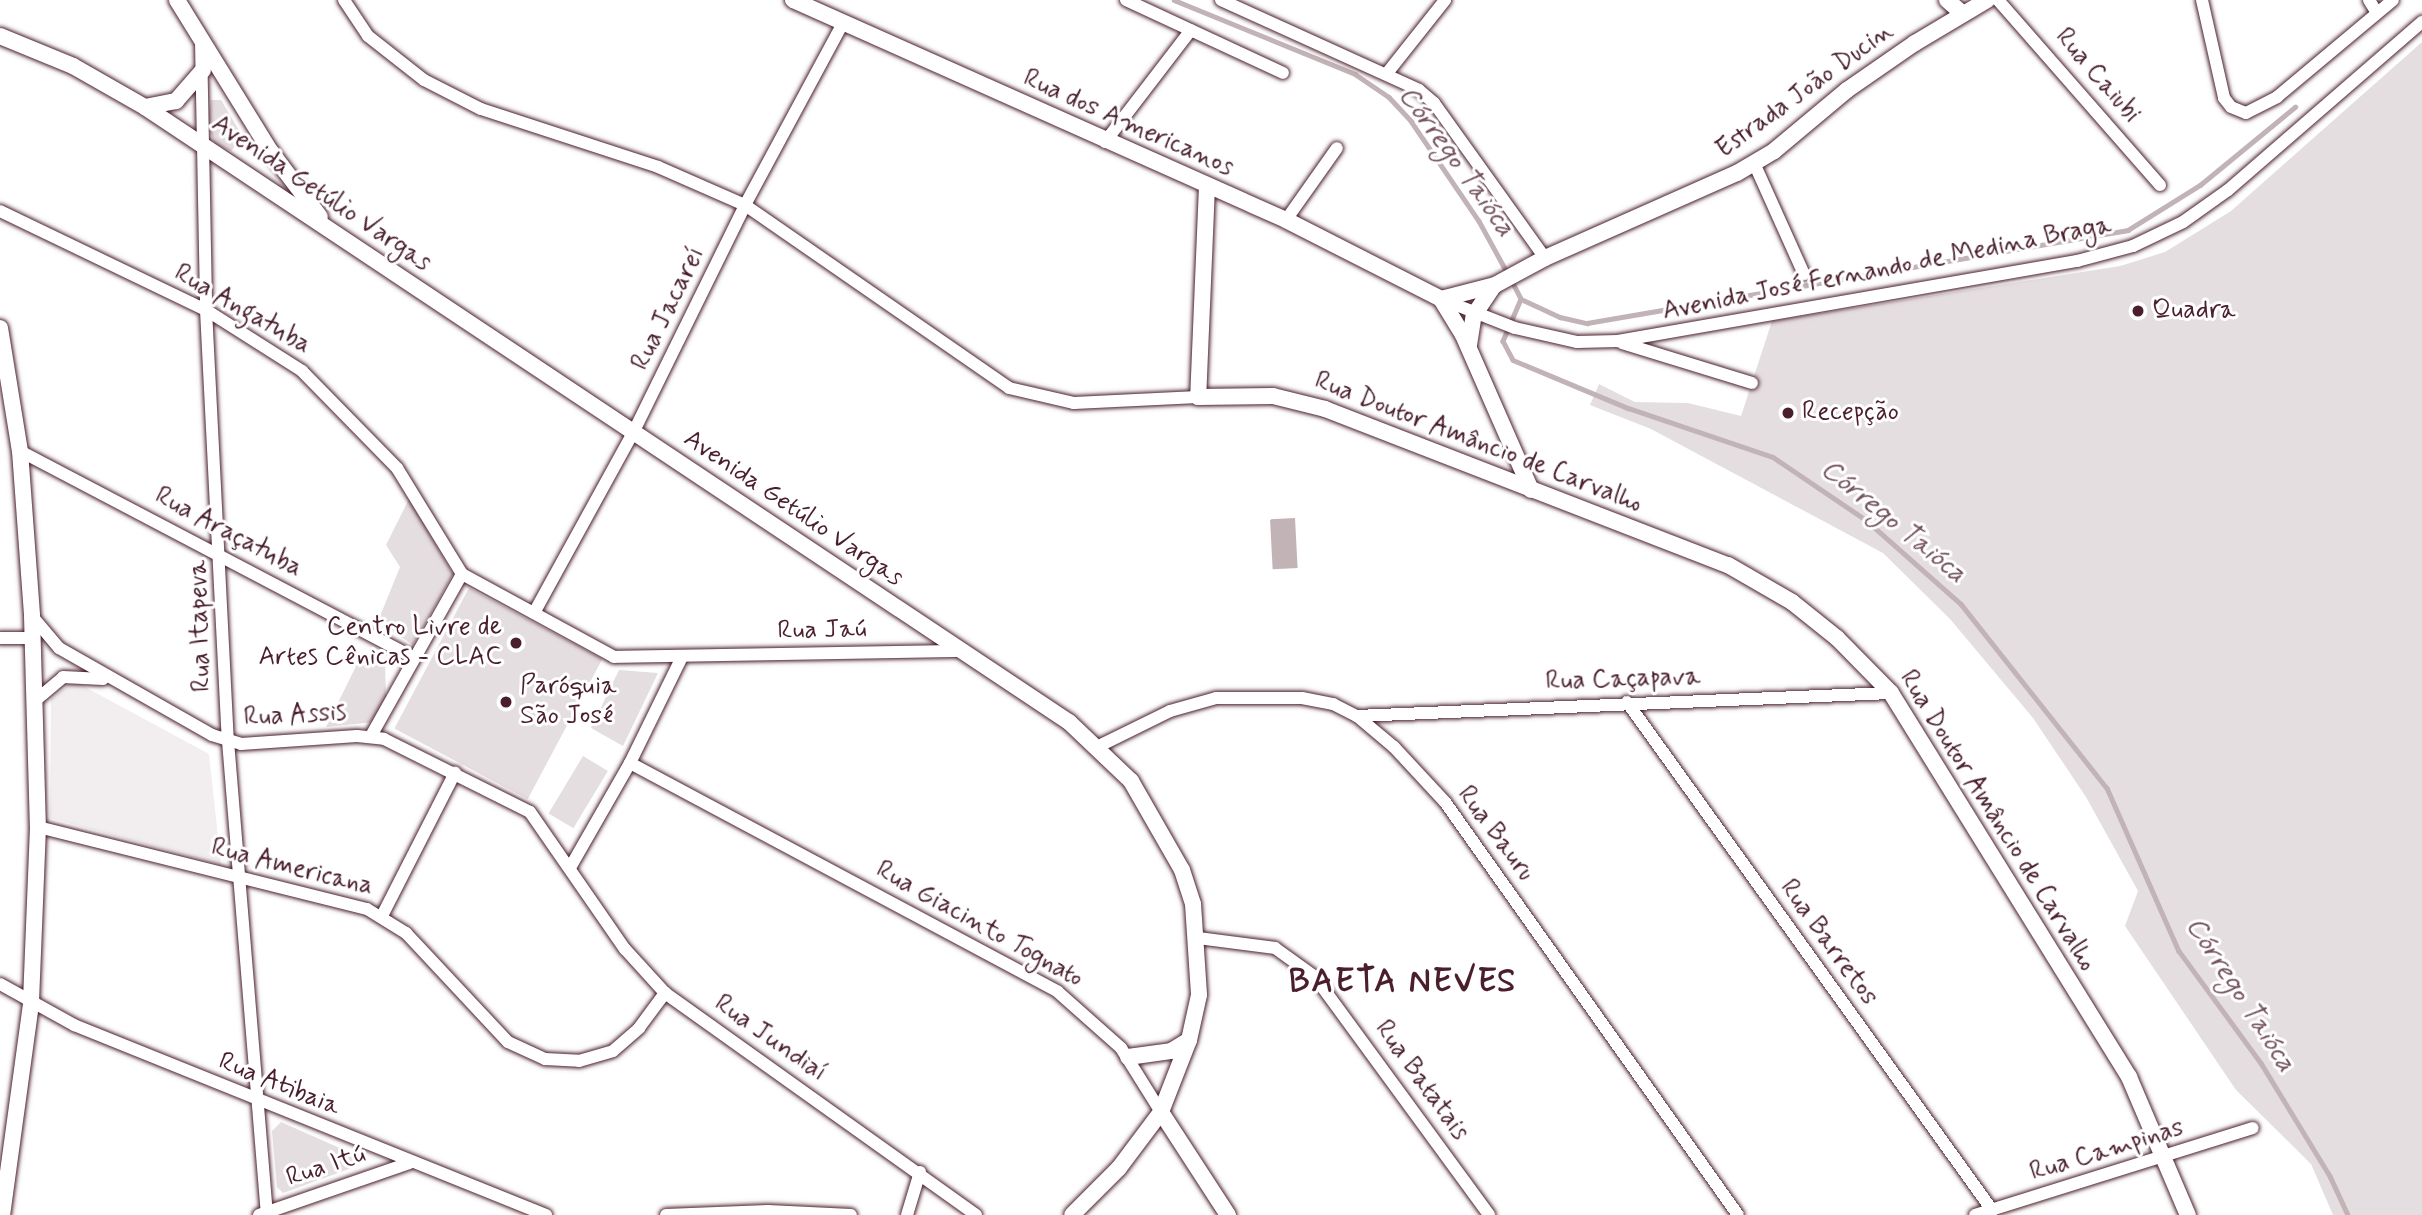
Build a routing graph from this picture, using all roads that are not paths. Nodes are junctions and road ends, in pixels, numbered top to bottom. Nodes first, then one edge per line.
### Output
1 (177, 0) edge
2 (344, 0) edge
3 (793, 0) edge
4 (1126, 0) edge
5 (1221, 0) edge
6 (1445, 0) edge
7 (1947, 0) edge
8 (1987, 0) edge
9 (1998, 0) edge
10 (2202, 0) edge
11 (2369, 0) edge
12 (2393, 0) edge
13 (2377, 13) junction
14 (1963, 14) junction
15 (2422, 22) edge
16 (843, 23) junction
17 (1191, 30) junction
18 (0, 36) edge
19 (201, 38) junction
20 (203, 70) junction
21 (1388, 72) junction
22 (1283, 73) dead end
23 (145, 107) junction
24 (1105, 142) junction
25 (202, 145) junction
26 (1337, 148) dead end
27 (1754, 163) junction
28 (2160, 185) dead end
29 (1208, 186) junction
30 (745, 205) junction
31 (0, 211) edge
32 (1286, 220) junction
33 (328, 228) junction
34 (1545, 258) junction
35 (1804, 274) dead end
36 (1498, 284) junction
37 (1441, 299) junction
38 (206, 310) junction
39 (1474, 315) junction
40 (0, 328) edge
41 (1619, 341) junction
42 (1469, 350) junction
43 (1752, 383) dead end
44 (1198, 397) junction
45 (634, 431) junction
46 (20, 452) junction
47 (1531, 490) junction
48 (221, 554) junction
49 (462, 574) junction
50 (534, 613) junction
51 (32, 616) junction
52 (0, 638) edge
53 (32, 638) junction
54 (962, 651) junction
55 (682, 657) junction
56 (414, 658) junction
57 (110, 681) junction
58 (1891, 693) junction
59 (36, 700) junction
60 (1627, 702) junction
61 (1357, 716) junction
62 (371, 736) junction
63 (228, 741) junction
64 (1099, 746) junction
65 (629, 763) junction
66 (455, 774) junction
67 (38, 827) junction
68 (571, 866) junction
69 (241, 879) junction
70 (382, 916) junction
71 (1198, 938) junction
72 (0, 984) edge
73 (665, 993) junction
74 (31, 1004) junction
75 (1189, 1040) junction
76 (1128, 1057) junction
77 (260, 1101) junction
78 (1161, 1112) junction
79 (2253, 1128) dead end
80 (2167, 1158) junction
81 (409, 1163) junction
82 (920, 1172) junction
83 (1992, 1210) junction
84 (263, 1213) edge
85 (2, 1215) edge
86 (546, 1215) edge
87 (666, 1215) edge
88 (851, 1215) edge
89 (907, 1215) edge
90 (976, 1215) edge
91 (1072, 1215) edge
92 (1228, 1215) edge
93 (1489, 1215) edge
94 (1738, 1215) edge
95 (1975, 1215) edge
96 (2188, 1215) edge

1 - 19 street
2 - 30 street, Rua Doutor Amâncio de Carvalho
3 - 16 street, Rua dos Americanos
4 - 17 street
5 - 21 street
6 - 21 street
7 - 14 street
8 - 14 street, Estrada João Ducin
9 - 28 street, Rua Caiubi
10 - 13 street
11 - 13 street
12 - 13 street
14 - 27 street, Estrada João Ducin
15 - 41 street, Avenida José Fernando de Medina Braga
16 - 24 street, Rua dos Americanos
16 - 30 street, Rua Jacareí
17 - 22 street
17 - 24 street
18 - 23 street, Avenida Getúlio Vargas
19 - 20 street, Rua Itapeva
19 - 33 street
20 - 23 street
20 - 25 street, Rua Itapeva
21 - 34 street
23 - 25 street, Avenida Getúlio Vargas
24 - 29 street, Rua dos Americanos
25 - 33 street, Avenida Getúlio Vargas
25 - 38 street, Rua Itapeva
26 - 32 street
27 - 34 street, Estrada João Ducin
27 - 35 street
29 - 32 street, Rua dos Americanos
29 - 44 street
30 - 44 street, Rua Doutor Amâncio de Carvalho
30 - 45 street, Rua Jacareí
31 - 38 street, Rua Angatuba
32 - 37 street, Rua dos Americanos
33 - 45 street, Avenida Getúlio Vargas
34 - 36 street, Estrada João Ducin
36 - 37 street, Estrada João Ducin
36 - 39 street
37 - 39 street, Avenida José Fernando de Medina Braga
37 - 42 street
38 - 48 street, Rua Itapeva
38 - 49 street, Rua Angatuba
39 - 41 street, Avenida José Fernando de Medina Braga
39 - 42 street
40 - 46 street
41 - 43 street, Avenida José Fernando de Medina Braga
42 - 47 street
44 - 47 street, Rua Doutor Amâncio de Carvalho
45 - 50 street, Rua Jacareí
45 - 54 street, Avenida Getúlio Vargas
46 - 48 street, Rua Araçatuba
46 - 51 street
47 - 58 street, Rua Doutor Amâncio de Carvalho
48 - 56 street, Rua Araçatuba
48 - 63 street, Rua Itapeva
49 - 50 street, Rua Jaú
49 - 56 street
50 - 55 street, Rua Jaú
51 - 53 street
51 - 57 street, Rua Assis
52 - 53 street
53 - 59 street
54 - 55 street, Rua Jaú
54 - 64 street, Avenida Getúlio Vargas
55 - 65 street
56 - 62 street
57 - 59 street, Rua Assis
57 - 63 street, Rua Assis
58 - 60 street, Rua Caçapava
58 - 80 street, Rua Doutor Amâncio de Carvalho
59 - 67 street
60 - 61 street, Rua Caçapava
60 - 83 street, Rua Barretos
61 - 64 street, Rua Bauru
61 - 94 street, Rua Bauru
62 - 63 street, Rua Assis
62 - 66 street, Rua Jundiaí
63 - 69 street, Rua Itapeva
64 - 71 street, Avenida Getúlio Vargas
65 - 68 street
65 - 76 street, Rua Giacinto Tognato
66 - 68 street, Rua Jundiaí
66 - 70 street
67 - 69 street, Rua Americana
67 - 74 street
68 - 73 street, Rua Jundiaí
69 - 70 street, Rua Americana
69 - 77 street, Rua Itapeva
70 - 73 street, Rua Americana
71 - 75 street, Avenida Getúlio Vargas
71 - 93 street, Rua Batatais
72 - 74 street, Rua Atibaia
73 - 82 street, Rua Jundiaí
74 - 77 street, Rua Atibaia
74 - 85 street
75 - 76 street
75 - 78 street, Avenida Getúlio Vargas
76 - 78 street, Rua Giacinto Tognato
77 - 81 street, Rua Atibaia
77 - 84 street, Rua Itapeva
78 - 91 street, Avenida Getúlio Vargas
78 - 92 street, Rua Giacinto Tognato
79 - 80 street, Rua Campinas
80 - 83 street, Rua Campinas
80 - 96 street, Rua Doutor Amâncio de Carvalho
81 - 84 street, Rua Itú
81 - 86 street, Rua Atibaia
82 - 89 street
82 - 90 street, Rua Jundiaí
83 - 95 street, Rua Campinas
87 - 88 street

